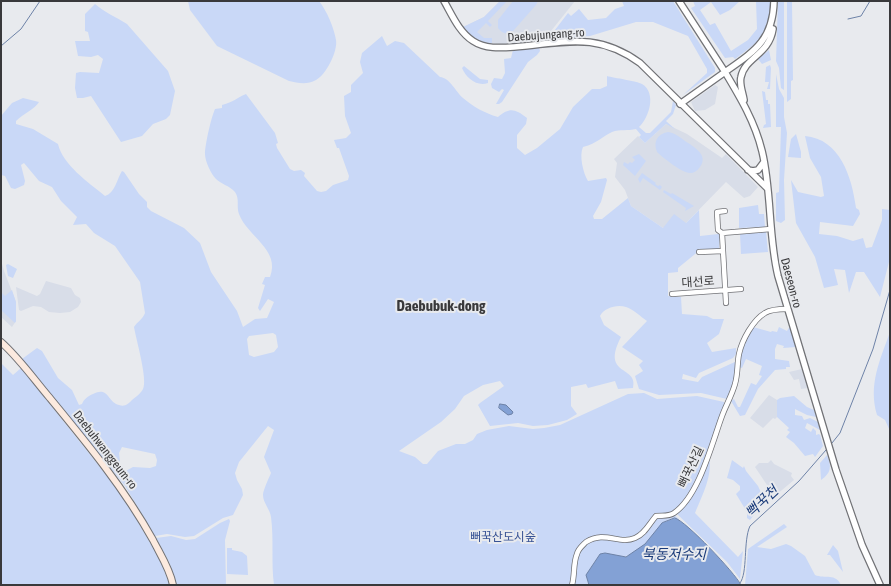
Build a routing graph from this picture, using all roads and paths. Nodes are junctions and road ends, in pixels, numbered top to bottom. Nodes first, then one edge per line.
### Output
1 (444, 1) edge
2 (680, 1) edge
3 (774, 1) edge
4 (774, 16) junction
5 (725, 72) junction
6 (680, 104) junction
7 (746, 107) junction
8 (764, 162) junction
9 (748, 170) junction
10 (767, 188) junction
11 (725, 211) dead end
12 (771, 229) junction
13 (722, 233) junction
14 (723, 251) junction
15 (699, 252) dead end
16 (741, 289) dead end
17 (725, 290) junction
18 (672, 294) dead end
19 (726, 303) dead end
20 (788, 309) junction
21 (1, 342) edge
22 (173, 585) edge
23 (572, 585) edge
24 (880, 585) edge

1 - 6 street, Daebujungang-ro
2 - 5 street, Daeseon-ro
3 - 4 street
4 - 5 street
4 - 7 street
5 - 6 street
5 - 7 street, Daeseon-ro
6 - 9 street, Daebujungang-ro
7 - 8 street, Daeseon-ro
8 - 9 street
8 - 10 street, Daeseon-ro
9 - 10 street, Daebujungang-ro
10 - 12 street, Daeseon-ro
11 - 13 street, 대선로
12 - 13 street
12 - 20 street, Daeseon-ro
13 - 14 street, 대선로
14 - 15 street
14 - 17 street, 대선로
16 - 17 street, 대선로
17 - 18 street, 대선로
17 - 19 street, 대선로
20 - 23 street, 뻐꾹산길
20 - 24 street, Daeseon-ro
21 - 22 main road, Daebuhwanggeum-ro

